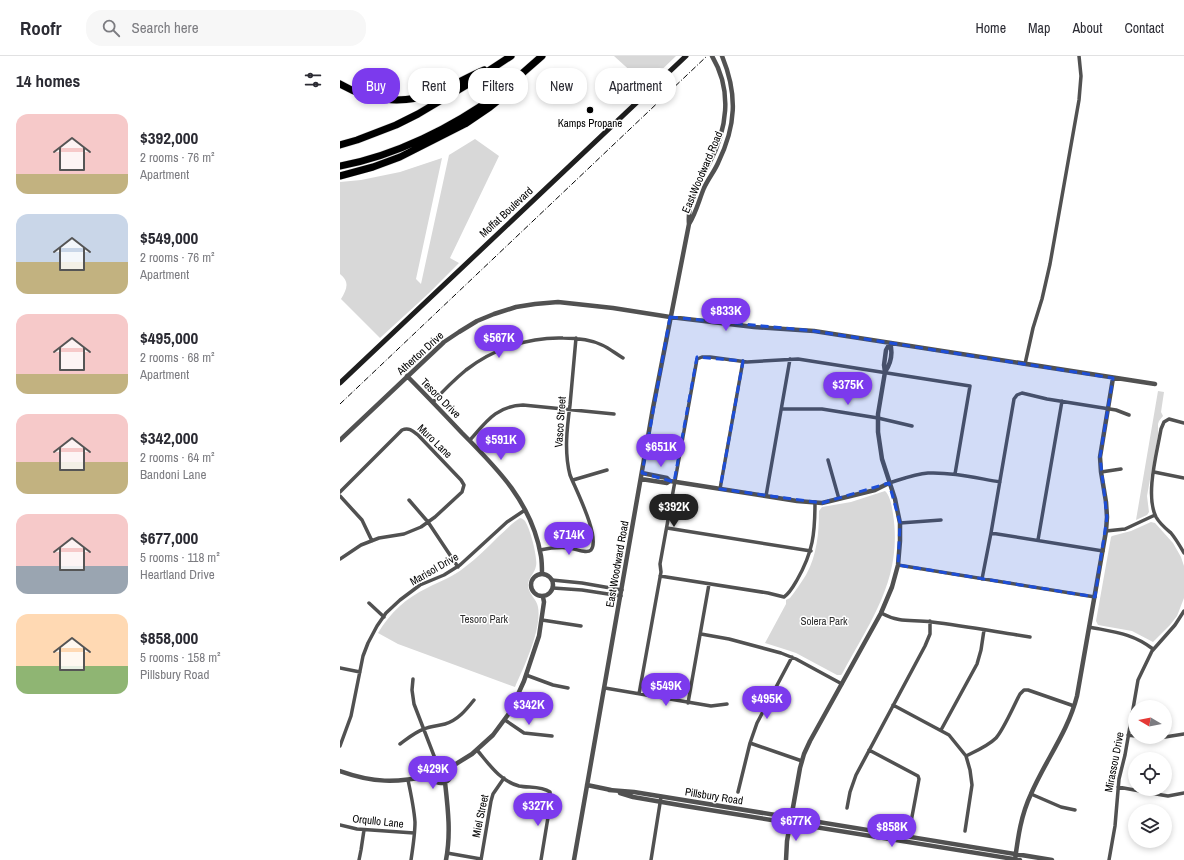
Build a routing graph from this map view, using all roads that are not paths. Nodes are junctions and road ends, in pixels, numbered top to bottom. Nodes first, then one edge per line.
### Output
1 (511, 56) edge
2 (542, 56) edge
3 (686, 56) edge
4 (712, 56) edge
5 (722, 56) edge
6 (1078, 56) edge
7 (503, 62) junction
8 (528, 68) edge
9 (340, 84) edge
10 (483, 104) edge
11 (494, 104) edge
12 (340, 145) edge
13 (340, 166) edge
14 (340, 176) edge
15 (689, 224) junction
16 (670, 317) junction
17 (576, 338) junction
18 (890, 343) junction
19 (623, 358) dead end
20 (790, 359) junction
21 (743, 361) junction
22 (1025, 364) junction
23 (885, 372) junction
24 (407, 376) junction
25 (1113, 378) junction
26 (340, 383) edge
27 (1155, 384) dead end
28 (1062, 401) junction
29 (432, 402) junction
30 (1108, 408) junction
31 (569, 409) junction
32 (782, 409) junction
33 (614, 414) dead end
34 (1129, 415) dead end
35 (878, 418) junction
36 (1184, 423) edge
37 (912, 426) dead end
38 (340, 440) edge
39 (470, 440) junction
40 (828, 460) dead end
41 (1121, 469) dead end
42 (607, 470) dead end
43 (1100, 472) junction
44 (1154, 472) junction
45 (642, 473) junction
46 (955, 474) junction
47 (1184, 478) edge
48 (641, 479) junction
49 (572, 480) junction
50 (672, 481) junction
51 (1000, 482) junction
52 (889, 483) junction
53 (720, 489) junction
54 (340, 492) edge
55 (340, 496) edge
56 (766, 496) junction
57 (839, 499) junction
58 (409, 500) dead end
59 (815, 502) junction
60 (525, 510) junction
61 (1156, 515) junction
62 (941, 520) dead end
63 (428, 522) junction
64 (900, 524) junction
65 (667, 528) junction
66 (1106, 531) junction
67 (991, 534) junction
68 (1038, 540) junction
69 (372, 541) junction
70 (540, 550) junction
71 (1103, 551) junction
72 (811, 552) junction
73 (1184, 553) edge
74 (340, 559) edge
75 (898, 565) junction
76 (458, 567) junction
77 (542, 574) junction
78 (660, 576) junction
79 (982, 579) junction
80 (552, 580) junction
81 (709, 584) junction
82 (553, 588) junction
83 (622, 590) junction
84 (543, 596) junction
85 (621, 596) junction
86 (1095, 596) junction
87 (369, 603) dead end
88 (1184, 611) edge
89 (881, 613) junction
90 (384, 617) junction
91 (542, 620) junction
92 (1179, 620) junction
93 (930, 621) junction
94 (1184, 623) edge
95 (581, 626) dead end
96 (1089, 627) junction
97 (984, 630) junction
98 (700, 634) junction
99 (1030, 637) dead end
100 (1153, 649) junction
101 (792, 657) junction
102 (340, 668) edge
103 (360, 672) junction
104 (526, 675) junction
105 (413, 678) dead end
106 (842, 684) junction
107 (568, 688) dead end
108 (605, 688) junction
109 (639, 694) junction
110 (474, 700) dead end
111 (1134, 700) edge
112 (688, 703) junction
113 (727, 704) dead end
114 (893, 705) junction
115 (1074, 706) junction
116 (505, 720) junction
117 (424, 729) junction
118 (941, 730) junction
119 (1184, 734) edge
120 (1128, 735) edge
121 (552, 736) dead end
122 (1172, 736) edge
123 (750, 743) junction
124 (400, 744) dead end
125 (340, 746) edge
126 (477, 750) junction
127 (869, 750) junction
128 (966, 756) junction
129 (436, 761) junction
130 (802, 761) junction
131 (451, 767) junction
132 (340, 771) edge
133 (430, 776) junction
134 (504, 778) junction
135 (408, 780) junction
136 (445, 782) junction
137 (587, 785) junction
138 (1118, 787) junction
139 (738, 792) dead end
140 (1184, 793) edge
141 (1031, 794) junction
142 (661, 799) junction
143 (847, 808) dead end
144 (1075, 810) dead end
145 (791, 820) junction
146 (911, 822) dead end
147 (340, 825) edge
148 (364, 830) junction
149 (965, 831) dead end
150 (414, 833) junction
151 (447, 853) junction
152 (1016, 854) junction
153 (481, 859) edge
154 (359, 860) edge
155 (410, 860) edge
156 (446, 860) edge
157 (541, 860) edge
158 (574, 860) edge
159 (651, 860) edge
160 (786, 860) edge
161 (1015, 860) edge
162 (1020, 860) edge
163 (1052, 860) edge
164 (1109, 860) edge

1 - 7 highway
2 - 8 highway
3 - 26 main road, Moffat Boulevard
4 - 15 street, East Woodward Road
5 - 15 street, East Woodward Road
6 - 22 street
7 - 9 highway
7 - 12 highway
10 - 13 highway
11 - 14 highway
15 - 16 street, East Woodward Road
16 - 18 street, Atherton Drive
16 - 24 street, Atherton Drive
16 - 45 street, East Woodward Road
17 - 19 street
17 - 29 street
17 - 31 street, Vasco Street
18 - 22 street, Atherton Drive
18 - 23 street
20 - 21 street
20 - 23 street
20 - 32 street
21 - 50 street
21 - 53 street
22 - 25 street, Atherton Drive
23 - 35 street
23 - 46 street
24 - 29 street, Tesoro Drive
24 - 38 street, Atherton Drive
25 - 27 street, Atherton Drive
25 - 30 street
28 - 30 street
28 - 51 street
28 - 68 street
29 - 39 street, Tesoro Drive
30 - 34 street
30 - 43 street
31 - 33 street
31 - 39 street
31 - 49 street, Vasco Street
32 - 35 street
32 - 56 street
35 - 37 street
35 - 52 street
36 - 44 street
39 - 60 street, Tesoro Drive
40 - 57 street
41 - 43 street
42 - 49 street
43 - 66 street
44 - 47 street
44 - 61 street
45 - 48 street, East Woodward Road
45 - 50 street
46 - 51 street
46 - 52 street
48 - 50 street
48 - 83 street, East Woodward Road
49 - 70 street, Vasco Street
50 - 53 street
50 - 65 street
51 - 67 street
52 - 57 street
52 - 64 street
53 - 56 street
54 - 63 street, Muro Lane
55 - 69 street
56 - 59 street
57 - 59 street
58 - 63 street
59 - 72 street
60 - 70 street, Tesoro Drive
60 - 76 street, Marisol Drive
61 - 66 street
61 - 73 street
62 - 64 street
63 - 69 street
63 - 76 street
64 - 75 street
65 - 72 street
65 - 78 street
66 - 71 street
67 - 68 street
67 - 79 street
68 - 71 street
69 - 74 street
70 - 77 street, Tesoro Drive
71 - 86 street
72 - 81 street
75 - 79 street
75 - 89 street
76 - 90 street, Marisol Drive
77 - 80 street
77 - 84 street
78 - 81 street
78 - 109 street
79 - 86 street
80 - 82 street
80 - 83 street
81 - 98 street
82 - 84 street
82 - 85 street
83 - 85 street, East Woodward Road
84 - 91 street
85 - 108 street, East Woodward Road
86 - 96 street
87 - 90 street
88 - 92 street, Mirassou Drive
89 - 93 street
89 - 106 street
90 - 103 street, Marisol Drive
91 - 95 street
91 - 104 street
92 - 94 street
92 - 100 street, Mirassou Drive
93 - 97 street
93 - 114 street
96 - 100 street
96 - 115 street
97 - 99 street
97 - 118 street
98 - 101 street
98 - 112 street
100 - 111 street, Mirassou Drive
101 - 106 street
101 - 123 street
102 - 103 street
103 - 125 street, Marisol Drive
104 - 107 street
104 - 116 street
105 - 117 street
106 - 130 street
108 - 109 street
108 - 137 street, East Woodward Road
109 - 112 street
110 - 117 street
112 - 113 street
114 - 118 street
114 - 127 street
115 - 128 street
115 - 141 street
116 - 121 street
116 - 126 street
117 - 124 street
117 - 129 street
118 - 128 street
119 - 122 street
120 - 138 street, Mirassou Drive
123 - 130 street
123 - 139 street
126 - 131 street
126 - 134 street
127 - 143 street
127 - 146 street
128 - 149 street
129 - 131 street
129 - 133 street
130 - 145 street
131 - 136 street
132 - 135 street
133 - 135 street
133 - 136 street
134 - 153 street, Miel Street
134 - 157 street
135 - 150 street
136 - 151 street
137 - 142 street, Pillsbury Road
137 - 158 street, East Woodward Road
138 - 140 street
138 - 164 street, Mirassou Drive
141 - 144 street
141 - 152 street
142 - 145 street, Pillsbury Road
142 - 159 street
145 - 152 street, Pillsbury Road
145 - 160 street
145 - 161 street, Pillsbury Road
147 - 148 street, Orqullo Lane
148 - 150 street, Orqullo Lane
148 - 154 street
150 - 155 street
151 - 153 street
151 - 156 street
152 - 161 street
152 - 163 street, Pillsbury Road
161 - 162 street, Pillsbury Road

